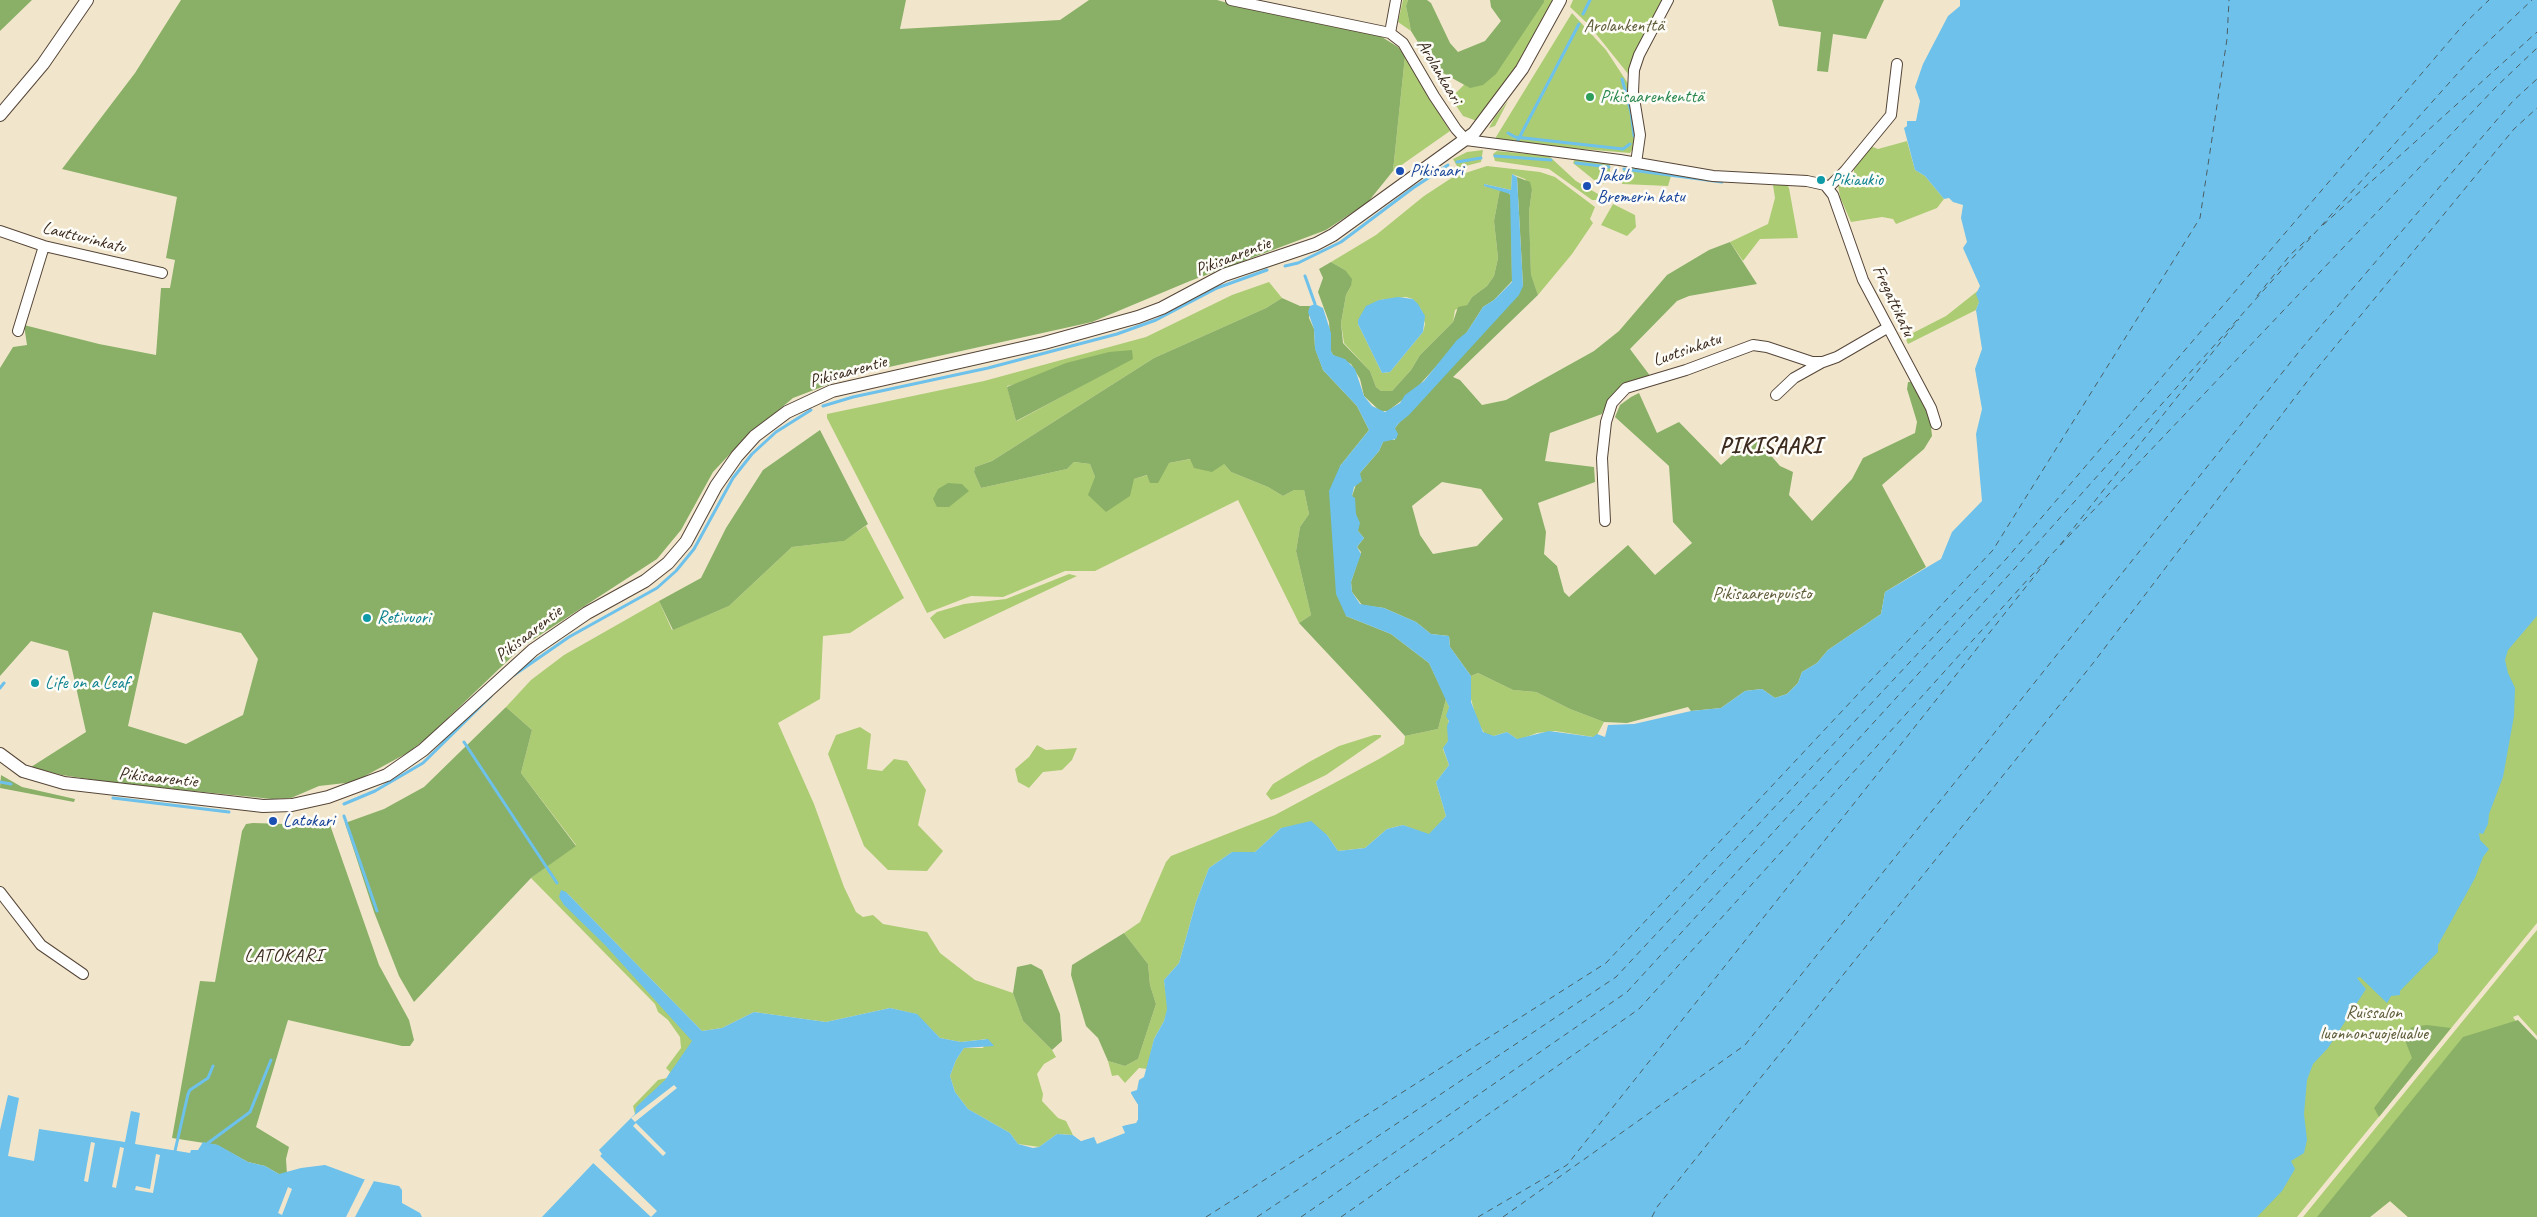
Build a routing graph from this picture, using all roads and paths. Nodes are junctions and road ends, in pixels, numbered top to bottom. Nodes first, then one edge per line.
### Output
1 (87, 0) edge
2 (1230, 0) edge
3 (1396, 0) edge
4 (1560, 0) edge
5 (1668, 0) edge
6 (1390, 32) junction
7 (1897, 64) dead end
8 (0, 115) edge
9 (1466, 140) junction
10 (1636, 162) junction
11 (1829, 188) junction
12 (0, 231) edge
13 (44, 246) junction
14 (162, 273) dead end
15 (1887, 328) junction
16 (18, 331) dead end
17 (1823, 362) junction
18 (1776, 396) dead end
19 (1936, 424) dead end
20 (1605, 520) dead end
21 (0, 754) edge
22 (0, 892) edge
23 (83, 974) dead end

1 - 8 street
2 - 6 street, Arolankaari
3 - 6 street
4 - 9 street, Pikisaarentie
5 - 10 street
6 - 9 street, Arolankaari
7 - 11 street
9 - 10 street
9 - 21 street, Pikisaarentie
10 - 11 street
11 - 15 street, Fregattikatu
12 - 13 street, Lautturinkatu
13 - 14 street, Lautturinkatu
13 - 16 street
15 - 17 street
15 - 19 street, Fregattikatu
17 - 18 street
17 - 20 street, Luotsinkatu
22 - 23 street

